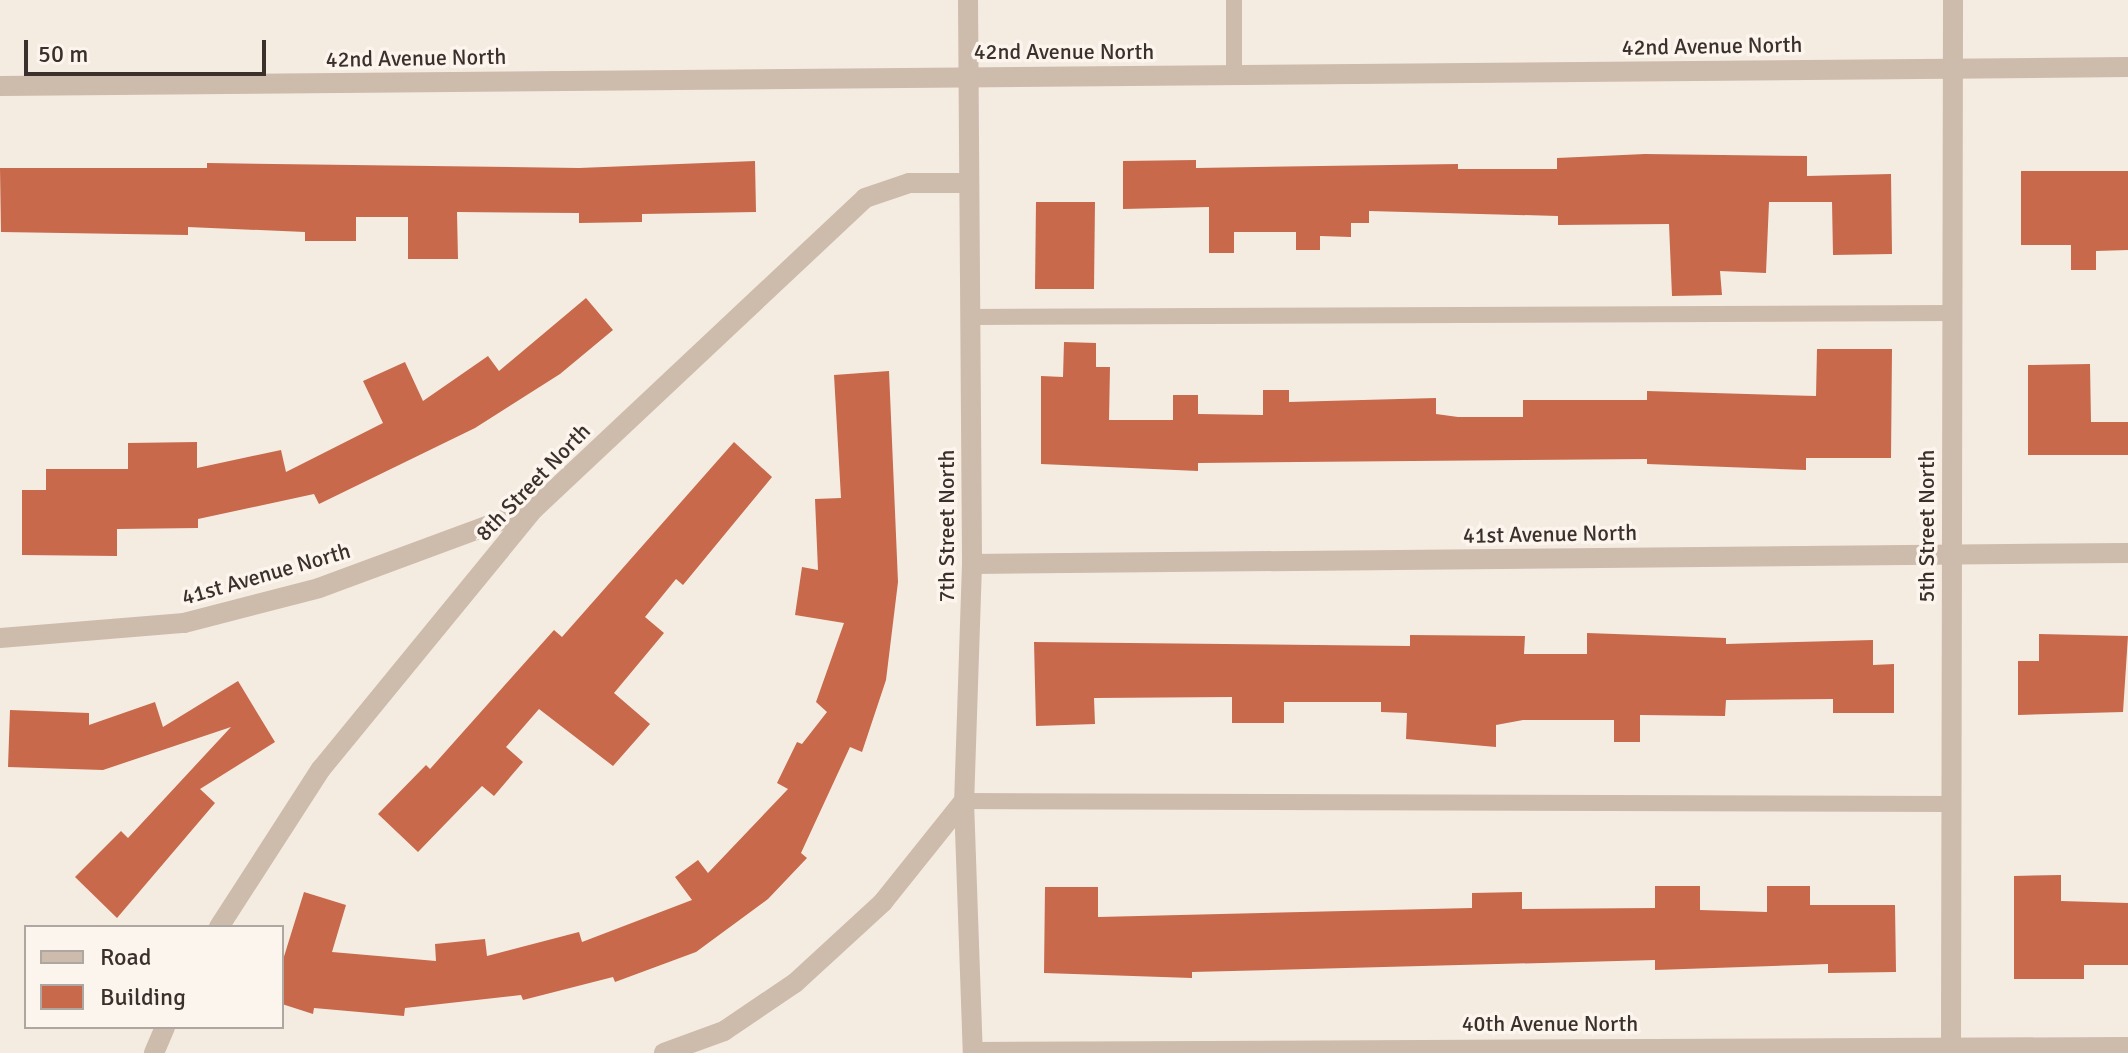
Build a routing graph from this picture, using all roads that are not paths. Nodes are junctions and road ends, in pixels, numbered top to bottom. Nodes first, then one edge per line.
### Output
1 (968, 0) edge
2 (1234, 0) edge
3 (1953, 0) edge
4 (2128, 67) edge
5 (1953, 68) junction
6 (1234, 74) junction
7 (968, 77) junction
8 (0, 86) edge
9 (969, 183) junction
10 (1952, 313) junction
11 (971, 317) junction
12 (534, 509) junction
13 (1951, 553) junction
14 (2128, 553) edge
15 (972, 564) junction
16 (0, 638) edge
17 (964, 801) junction
18 (1951, 804) junction
19 (220, 925) edge
20 (164, 1029) edge
21 (2128, 1047) edge
22 (1951, 1049) edge
23 (154, 1053) edge
24 (664, 1053) edge
25 (973, 1053) edge

1 - 7 street, 7th Street North
2 - 6 lane
3 - 5 street, 5th Street North
4 - 5 street, 42nd Avenue North
5 - 6 street, 42nd Avenue North
5 - 10 street, 5th Street North
6 - 7 street, 42nd Avenue North
7 - 8 street, 42nd Avenue North
7 - 9 street, 7th Street North
9 - 11 street, 7th Street North
9 - 12 street, 8th Street North
10 - 11 lane
10 - 13 street, 5th Street North
11 - 15 street, 7th Street North
12 - 16 street, 41st Avenue North
12 - 19 street, 8th Street North
13 - 14 street, 41st Avenue North
13 - 15 street, 41st Avenue North
13 - 18 street, 5th Street North
15 - 17 street, 7th Street North
17 - 18 lane
17 - 24 street
17 - 25 street, 7th Street North
18 - 22 street, 5th Street North
20 - 23 street
21 - 22 street, 40th Avenue North
22 - 25 street, 40th Avenue North

